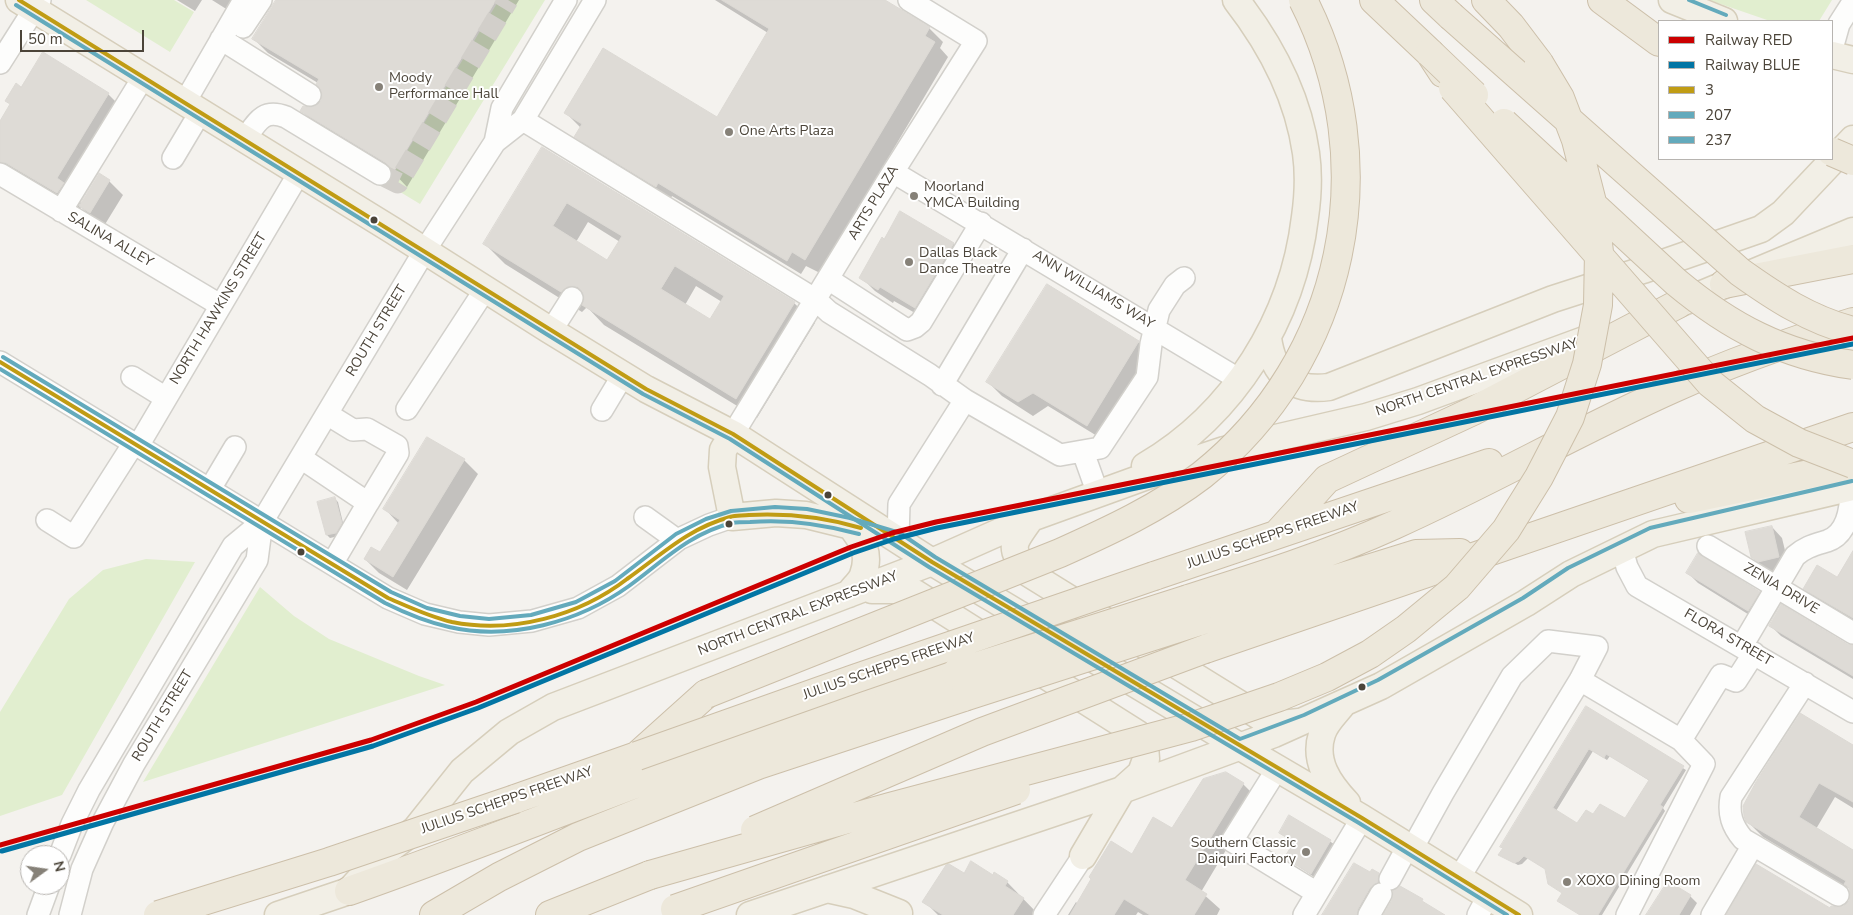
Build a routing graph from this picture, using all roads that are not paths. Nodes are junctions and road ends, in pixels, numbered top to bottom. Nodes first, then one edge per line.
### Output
1 (244, 0) edge
2 (261, 0) edge
3 (566, 0) edge
4 (595, 0) edge
5 (908, 0) edge
6 (1236, 0) edge
7 (1303, 0) edge
8 (1374, 0) edge
9 (1486, 0) edge
10 (1602, 0) edge
11 (1678, 1) edge
12 (1853, 2) edge
13 (31, 3) edge
14 (1442, 8) edge
15 (1722, 20) edge
16 (221, 39) junction
17 (1658, 41) edge
18 (1833, 45) edge
19 (1430, 53) junction
20 (1833, 55) edge
21 (1853, 60) edge
22 (0, 63) edge
23 (144, 76) junction
24 (310, 95) dead end
25 (193, 107) junction
26 (523, 120) junction
27 (246, 139) junction
28 (1853, 139) edge
29 (495, 142) junction
30 (1833, 152) edge
31 (173, 158) dead end
32 (1853, 161) edge
33 (893, 172) junction
34 (300, 173) junction
35 (0, 174) edge
36 (380, 174) tunnel mouth
37 (61, 211) junction
38 (982, 223) junction
39 (1853, 231) edge
40 (1023, 248) junction
41 (425, 250) junction
42 (1853, 259) edge
43 (828, 279) junction
44 (1724, 284) junction
45 (486, 288) junction
46 (572, 298) dead end
47 (816, 300) junction
48 (1678, 304) junction
49 (220, 306) junction
50 (1853, 322) edge
51 (1155, 327) junction
52 (551, 331) junction
53 (1853, 331) edge
54 (1268, 338) junction
55 (1853, 364) edge
56 (1, 365) edge
57 (623, 375) junction
58 (132, 377) dead end
59 (1240, 380) junction
60 (942, 385) junction
61 (166, 398) junction
62 (965, 400) junction
63 (408, 409) dead end
64 (602, 410) dead end
65 (327, 414) junction
66 (1619, 414) junction
67 (1853, 426) edge
68 (733, 434) junction
69 (136, 445) junction
70 (235, 447) dead end
71 (1083, 452) junction
72 (301, 458) junction
73 (1852, 476) edge
74 (210, 489) junction
75 (1098, 494) junction
76 (368, 503) junction
77 (645, 517) dead end
78 (732, 517) junction
79 (1032, 518) junction
80 (47, 520) dead end
81 (262, 522) junction
82 (849, 524) junction
83 (1277, 535) junction
84 (1539, 535) junction
85 (898, 539) junction
86 (677, 540) junction
87 (1708, 546) dead end
88 (1622, 549) junction
89 (1486, 553) junction
90 (932, 562) junction
91 (332, 564) junction
92 (1777, 587) junction
93 (855, 592) junction
94 (1193, 611) junction
95 (1853, 633) edge
96 (1748, 650) junction
97 (1580, 680) junction
98 (1805, 684) junction
99 (960, 685) junction
100 (1342, 704) junction
101 (1853, 712) edge
102 (1306, 721) junction
103 (1192, 727) junction
104 (1682, 740) junction
105 (1238, 746) junction
106 (637, 756) junction
107 (1277, 769) junction
108 (1122, 790) junction
109 (1055, 813) junction
110 (1362, 818) junction
111 (64, 845) edge
112 (1753, 845) junction
113 (1410, 848) junction
114 (1083, 856) junction
115 (908, 862) junction
116 (650, 875) junction
117 (1459, 878) junction
118 (827, 889) junction
119 (350, 891) junction
120 (1317, 893) junction
121 (45, 895) edge
122 (1838, 895) dead end
123 (1483, 905) edge
124 (792, 906) edge
125 (666, 912) edge
126 (901, 914) edge
127 (38, 915) edge
128 (70, 915) edge
129 (158, 915) edge
130 (278, 915) edge
131 (434, 915) edge
132 (550, 915) edge
133 (750, 915) edge
134 (1044, 915) edge
135 (1304, 915) edge
136 (1369, 915) edge
137 (1519, 915) edge
138 (1628, 915) edge
139 (1712, 915) edge

1 - 16 street
2 - 16 street
3 - 29 street, ROUTH STREET
4 - 26 street, ROUTH STREET
5 - 33 street, ARTS PLAZA
6 - 54 main road
7 - 106 highway, bridge
8 - 19 highway
9 - 103 highway, bridge
10 - 17 highway
11 - 15 main road
12 - 18 street
13 - 22 street
13 - 23 main road
14 - 53 highway, bridge
16 - 24 street
16 - 25 street
19 - 55 highway, bridge
19 - 73 highway, bridge
20 - 21 main road
23 - 25 main road
23 - 37 street
25 - 27 main road
25 - 31 street
26 - 29 street, ROUTH STREET
26 - 47 street
27 - 34 main road
27 - 36 street
28 - 54 main road
29 - 41 street, ROUTH STREET
30 - 32 highway, bridge
33 - 38 street, ANN WILLIAMS WAY
33 - 43 street, ARTS PLAZA
34 - 41 main road
34 - 49 street, NORTH HAWKINS STREET
35 - 37 street, SALINA ALLEY
37 - 49 street, SALINA ALLEY
38 - 40 street, ANN WILLIAMS WAY
38 - 43 street
39 - 44 main road, NORTH CENTRAL EXPRESSWAY
40 - 51 street, ANN WILLIAMS WAY
40 - 60 street
41 - 45 main road
41 - 65 street, ROUTH STREET
42 - 44 highway
43 - 47 street, ARTS PLAZA
44 - 48 main road, NORTH CENTRAL EXPRESSWAY
45 - 52 main road
45 - 63 street
46 - 52 street
47 - 60 street
47 - 68 street, ARTS PLAZA
48 - 75 main road, NORTH CENTRAL EXPRESSWAY
48 - 83 highway
49 - 61 street, NORTH HAWKINS STREET
50 - 66 highway
51 - 59 street, ANN WILLIAMS WAY
51 - 71 street
52 - 57 main road
54 - 59 main road
56 - 69 street
57 - 64 street
57 - 68 main road
58 - 61 street
59 - 75 main road
60 - 62 street
61 - 69 street, NORTH HAWKINS STREET
62 - 71 street
62 - 85 street
65 - 72 street, ROUTH STREET
65 - 76 street
66 - 83 highway, JULIUS SCHEPPS FREEWAY
66 - 94 highway
67 - 84 highway
68 - 78 main road
68 - 85 main road
69 - 74 street
69 - 80 street, NORTH HAWKINS STREET
70 - 74 street
71 - 75 street
72 - 76 street
72 - 81 street, ROUTH STREET
73 - 84 highway
73 - 88 main road
73 - 92 street
74 - 81 street
75 - 79 main road, NORTH CENTRAL EXPRESSWAY
76 - 91 street
77 - 86 street
78 - 82 main road
78 - 86 street
79 - 90 main road, NORTH CENTRAL EXPRESSWAY
79 - 102 main road
81 - 91 street
81 - 111 street, ROUTH STREET
81 - 128 street, ROUTH STREET
82 - 85 main road
82 - 93 main road
83 - 106 highway, JULIUS SCHEPPS FREEWAY, bridge
84 - 89 highway
85 - 90 main road
86 - 91 street
87 - 92 street, ZENIA DRIVE
88 - 96 street, FLORA STREET
88 - 100 main road
89 - 94 highway
89 - 116 highway, bridge
90 - 93 main road, NORTH CENTRAL EXPRESSWAY
90 - 105 main road
92 - 95 street, ZENIA DRIVE
92 - 96 street
93 - 108 main road
93 - 119 main road, NORTH CENTRAL EXPRESSWAY
94 - 99 highway, bridge
96 - 98 street, FLORA STREET
96 - 104 street
97 - 104 street
97 - 113 street
97 - 117 street
98 - 101 street, FLORA STREET
98 - 112 street
99 - 119 highway
99 - 131 highway
100 - 102 main road
100 - 110 main road
102 - 105 main road
103 - 116 highway, bridge
103 - 125 highway, bridge
104 - 138 street
105 - 107 main road
105 - 108 main road
106 - 129 highway, JULIUS SCHEPPS FREEWAY, bridge
107 - 110 main road
107 - 120 street
108 - 109 main road
108 - 114 main road
109 - 114 main road
109 - 115 main road
110 - 113 main road
110 - 120 street
112 - 122 street
112 - 139 street
113 - 117 main road
113 - 136 street
114 - 134 street
115 - 118 main road
115 - 126 main road
116 - 132 highway
117 - 123 main road
118 - 124 main road
118 - 126 main road
119 - 130 main road, NORTH CENTRAL EXPRESSWAY
120 - 135 street
121 - 127 street
123 - 137 main road
124 - 133 main road

